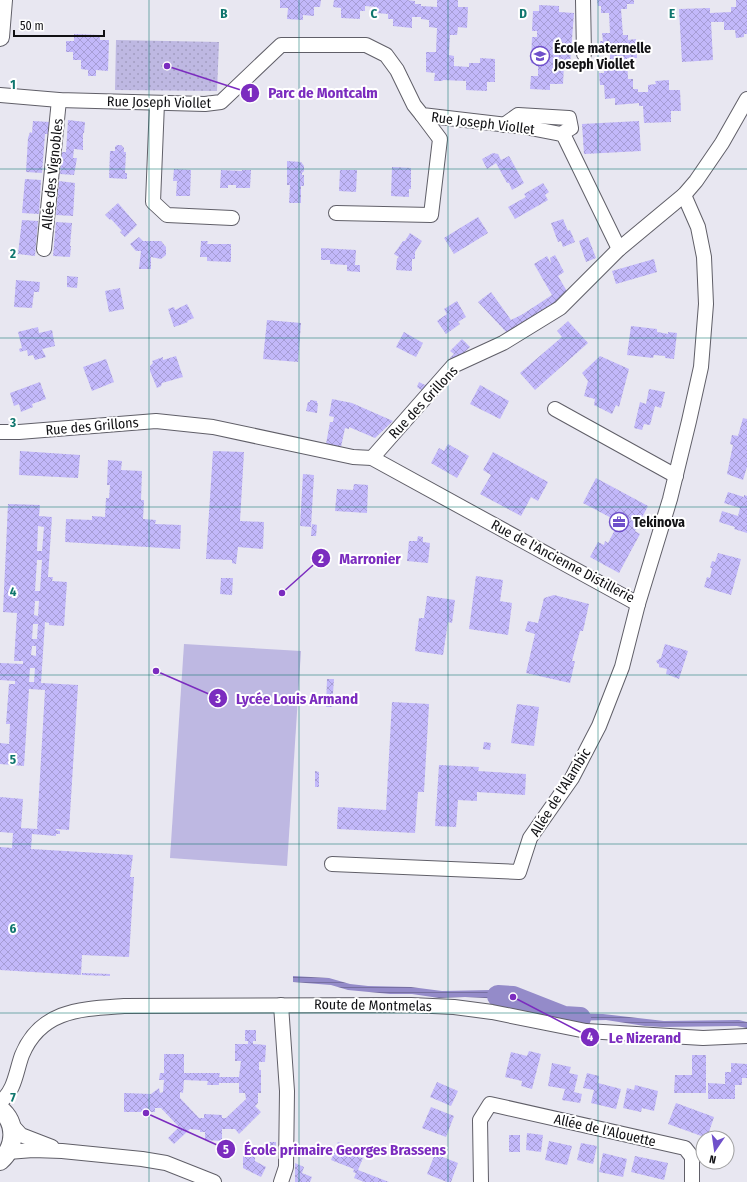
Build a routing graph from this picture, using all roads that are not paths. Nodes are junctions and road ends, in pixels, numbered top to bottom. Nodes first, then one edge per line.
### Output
1 (3, 0) edge
2 (583, 0) edge
3 (0, 37) edge
4 (584, 54) dead end
5 (0, 95) edge
6 (747, 99) edge
7 (59, 100) junction
8 (157, 103) junction
9 (422, 115) junction
10 (684, 195) junction
11 (336, 213) dead end
12 (232, 218) dead end
13 (44, 249) dead end
14 (619, 249) junction
15 (555, 409) dead end
16 (0, 432) edge
17 (372, 458) junction
18 (676, 476) junction
19 (638, 604) junction
20 (332, 864) dead end
21 (281, 1005) junction
22 (747, 1036) edge
23 (5, 1113) edge
24 (62, 1151) junction
25 (4, 1156) edge
26 (214, 1182) edge
27 (281, 1182) edge
28 (481, 1182) edge
29 (692, 1182) edge

1 - 3 main road
2 - 4 street
5 - 7 street, Rue Joseph Viollet
6 - 10 street, Rue des Grillons
7 - 8 street, Rue Joseph Viollet
7 - 13 street, Allée des Vignobles
8 - 9 street, Rue Joseph Viollet
8 - 12 street
9 - 11 street
9 - 14 street, Rue Joseph Viollet
10 - 14 street, Rue des Grillons
10 - 18 street, Rue de l'Ancienne Distillerie
14 - 17 street, Rue des Grillons
15 - 18 street
16 - 17 street, Rue des Grillons
17 - 19 street, Rue de l'Ancienne Distillerie
18 - 19 street, Rue de l'Ancienne Distillerie
19 - 20 street, Allée de l'Alambic
21 - 22 street, Route de Montmelas
21 - 23 street, Route de Montmelas
21 - 27 street
23 - 24 street
23 - 25 main road
24 - 25 street
24 - 26 street
28 - 29 street, Allée de l'Alouette

